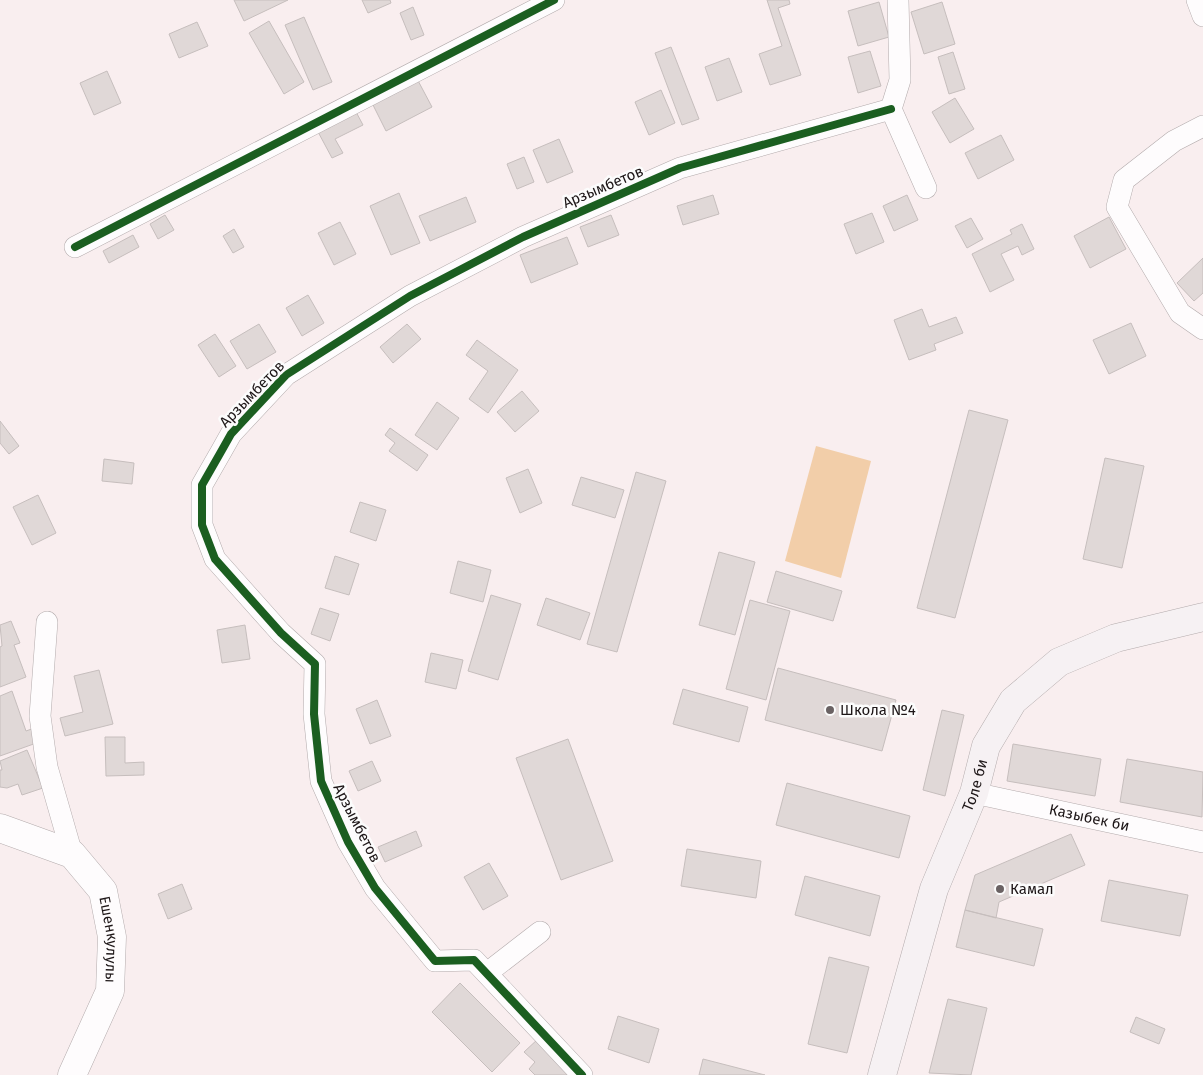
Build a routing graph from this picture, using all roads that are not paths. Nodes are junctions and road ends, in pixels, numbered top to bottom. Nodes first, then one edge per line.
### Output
1 (554, 0) edge
2 (898, 0) edge
3 (1197, 0) edge
4 (1203, 16) edge
5 (891, 109) junction
6 (1203, 126) edge
7 (926, 188) dead end
8 (75, 247) dead end
9 (1203, 329) edge
10 (1203, 617) edge
11 (47, 622) dead end
12 (974, 793) junction
13 (0, 828) edge
14 (1203, 842) edge
15 (72, 854) junction
16 (540, 932) dead end
17 (487, 973) junction
18 (72, 1075) edge
19 (582, 1075) edge
20 (882, 1075) edge

1 - 8 street
2 - 5 street
3 - 4 street
5 - 7 street
5 - 17 street, Арзымбетов
6 - 9 street
10 - 12 main road, Толе би
11 - 15 street
12 - 14 street, Казыбек би
12 - 20 main road, Толе би
13 - 15 street
15 - 18 street, Ешенкулулы
16 - 17 street
17 - 19 street, Арзымбетов

